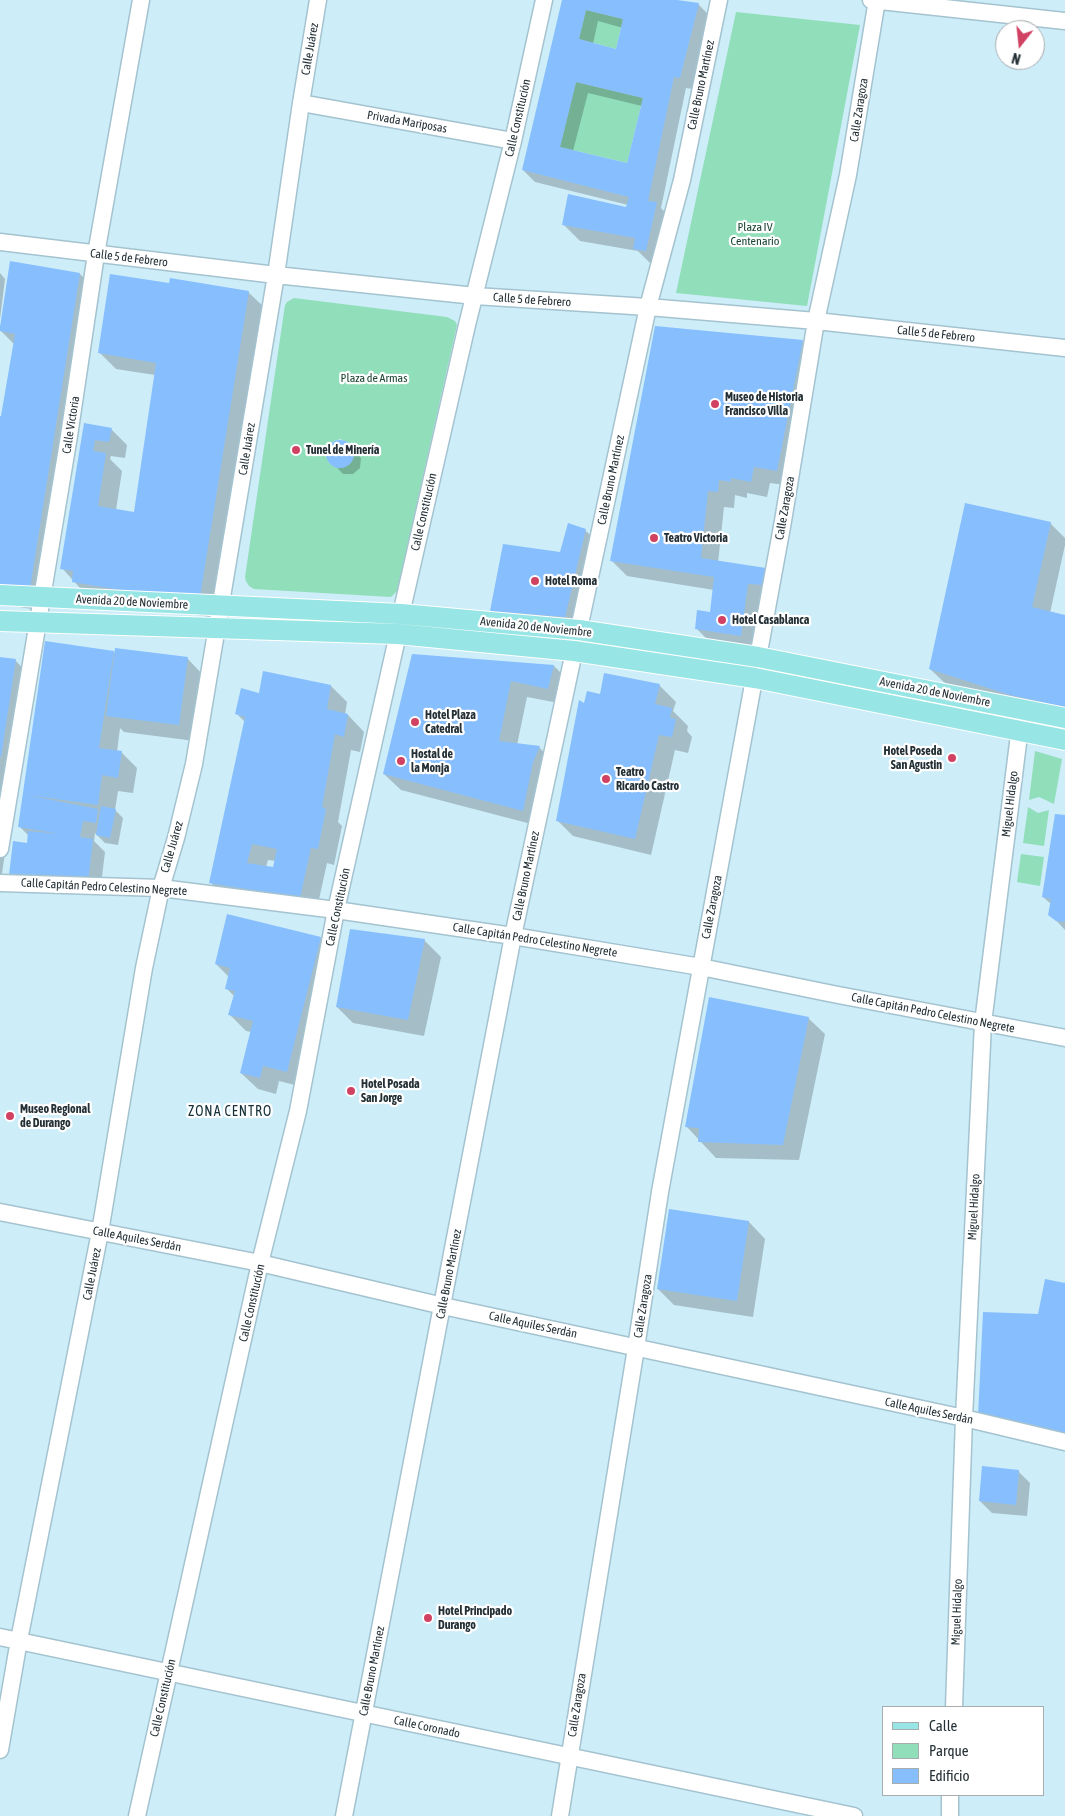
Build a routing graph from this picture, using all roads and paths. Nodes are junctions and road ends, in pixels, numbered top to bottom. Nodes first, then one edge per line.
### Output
1 (141, 0) edge
2 (318, 0) edge
3 (544, 0) edge
4 (719, 0) edge
5 (871, 0) edge
6 (877, 0) edge
7 (1065, 21) edge
8 (300, 103) junction
9 (513, 141) junction
10 (0, 242) edge
11 (96, 254) junction
12 (276, 275) junction
13 (475, 296) junction
14 (648, 307) junction
15 (816, 321) junction
16 (1065, 348) edge
17 (0, 595) edge
18 (42, 598) junction
19 (221, 607) junction
20 (401, 614) junction
21 (0, 621) edge
22 (37, 622) junction
23 (218, 629) junction
24 (579, 630) junction
25 (398, 634) junction
26 (574, 651) junction
27 (758, 656) junction
28 (755, 678) junction
29 (1022, 709) junction
30 (1065, 718) edge
31 (1019, 730) junction
32 (1065, 740) edge
33 (0, 849) edge
34 (0, 882) edge
35 (161, 888) junction
36 (336, 910) junction
37 (513, 936) junction
38 (701, 967) junction
39 (983, 1023) junction
40 (1065, 1038) edge
41 (0, 1212) edge
42 (100, 1232) junction
43 (260, 1263) junction
44 (443, 1306) junction
45 (636, 1348) junction
46 (964, 1418) junction
47 (1065, 1442) edge
48 (0, 1637) edge
49 (19, 1640) junction
50 (169, 1673) junction
51 (954, 1706) edge
52 (364, 1714) junction
53 (0, 1750) edge
54 (569, 1756) junction
55 (950, 1796) edge
56 (137, 1816) edge
57 (344, 1816) edge
58 (560, 1816) edge
59 (854, 1816) edge
60 (950, 1816) edge

1 - 11 street, Calle Victoria
2 - 8 street, Calle Juárez
3 - 9 street, Calle Constitución
4 - 14 street, Calle Bruno Martínez
5 - 6 street
6 - 7 street
6 - 15 street, Calle Zaragoza
8 - 9 street, Privada Mariposas
8 - 12 street, Calle Juárez
9 - 13 street, Calle Constitución
10 - 11 street, Calle 5 de Febrero
11 - 12 street, Calle 5 de Febrero
11 - 18 street, Calle Victoria
12 - 13 street, Calle 5 de Febrero
12 - 19 street, Calle Juárez
13 - 14 street, Calle 5 de Febrero
13 - 20 street, Calle Constitución
14 - 15 street, Calle 5 de Febrero
14 - 24 street, Calle Bruno Martínez
15 - 16 street, Calle 5 de Febrero
15 - 27 street, Calle Zaragoza
17 - 18 main road, Avenida 20 de Noviembre
18 - 19 main road, Avenida 20 de Noviembre
18 - 22 street, Calle Victoria
19 - 20 main road, Avenida 20 de Noviembre
19 - 23 street, Calle Juárez
20 - 24 main road, Avenida 20 de Noviembre
20 - 25 street, Calle Constitución
21 - 22 main road, Avenida 20 de Noviembre
22 - 23 main road, Avenida 20 de Noviembre
22 - 33 street, Calle Victoria
23 - 25 main road, Avenida 20 de Noviembre
23 - 35 street, Calle Juárez
24 - 26 street, Calle Bruno Martínez
24 - 27 main road, Avenida 20 de Noviembre
25 - 26 main road, Avenida 20 de Noviembre
25 - 36 street, Calle Constitución
26 - 28 main road, Avenida 20 de Noviembre
26 - 37 street, Calle Bruno Martínez
27 - 28 street, Calle Zaragoza
27 - 29 main road, Avenida 20 de Noviembre
28 - 31 main road, Avenida 20 de Noviembre
28 - 38 street, Calle Zaragoza
29 - 30 main road, Avenida 20 de Noviembre
29 - 31 street, Miguel Hidalgo
31 - 32 main road, Avenida 20 de Noviembre
31 - 39 street, Miguel Hidalgo
34 - 35 street, Calle Capitán Pedro Celestino Negrete
35 - 36 street, Calle Capitán Pedro Celestino Negrete
35 - 42 street, Calle Juárez
36 - 37 street, Calle Capitán Pedro Celestino Negrete
36 - 43 street, Calle Constitución
37 - 38 street, Calle Capitán Pedro Celestino Negrete
37 - 44 street, Calle Bruno Martínez
38 - 39 street, Calle Capitán Pedro Celestino Negrete
38 - 45 street, Calle Zaragoza
39 - 40 street, Calle Capitán Pedro Celestino Negrete
39 - 46 street, Miguel Hidalgo
41 - 42 street, Calle Aquiles Serdán
42 - 43 street, Calle Aquiles Serdán
42 - 49 street, Calle Juárez
43 - 44 street, Calle Aquiles Serdán
43 - 50 street, Calle Constitución
44 - 45 street, Calle Aquiles Serdán
44 - 52 street, Calle Bruno Martínez
45 - 46 street, Calle Aquiles Serdán
45 - 54 street, Calle Zaragoza
46 - 47 street, Calle Aquiles Serdán
46 - 51 street, Miguel Hidalgo
48 - 49 street, Calle Coronado
49 - 50 street, Calle Coronado
49 - 53 street, Calle Juárez
50 - 52 street, Calle Coronado
50 - 56 street, Calle Constitución
52 - 54 street, Calle Coronado
52 - 57 street, Calle Bruno Martínez
54 - 58 street, Calle Zaragoza
54 - 59 street, Calle Coronado
55 - 60 street

